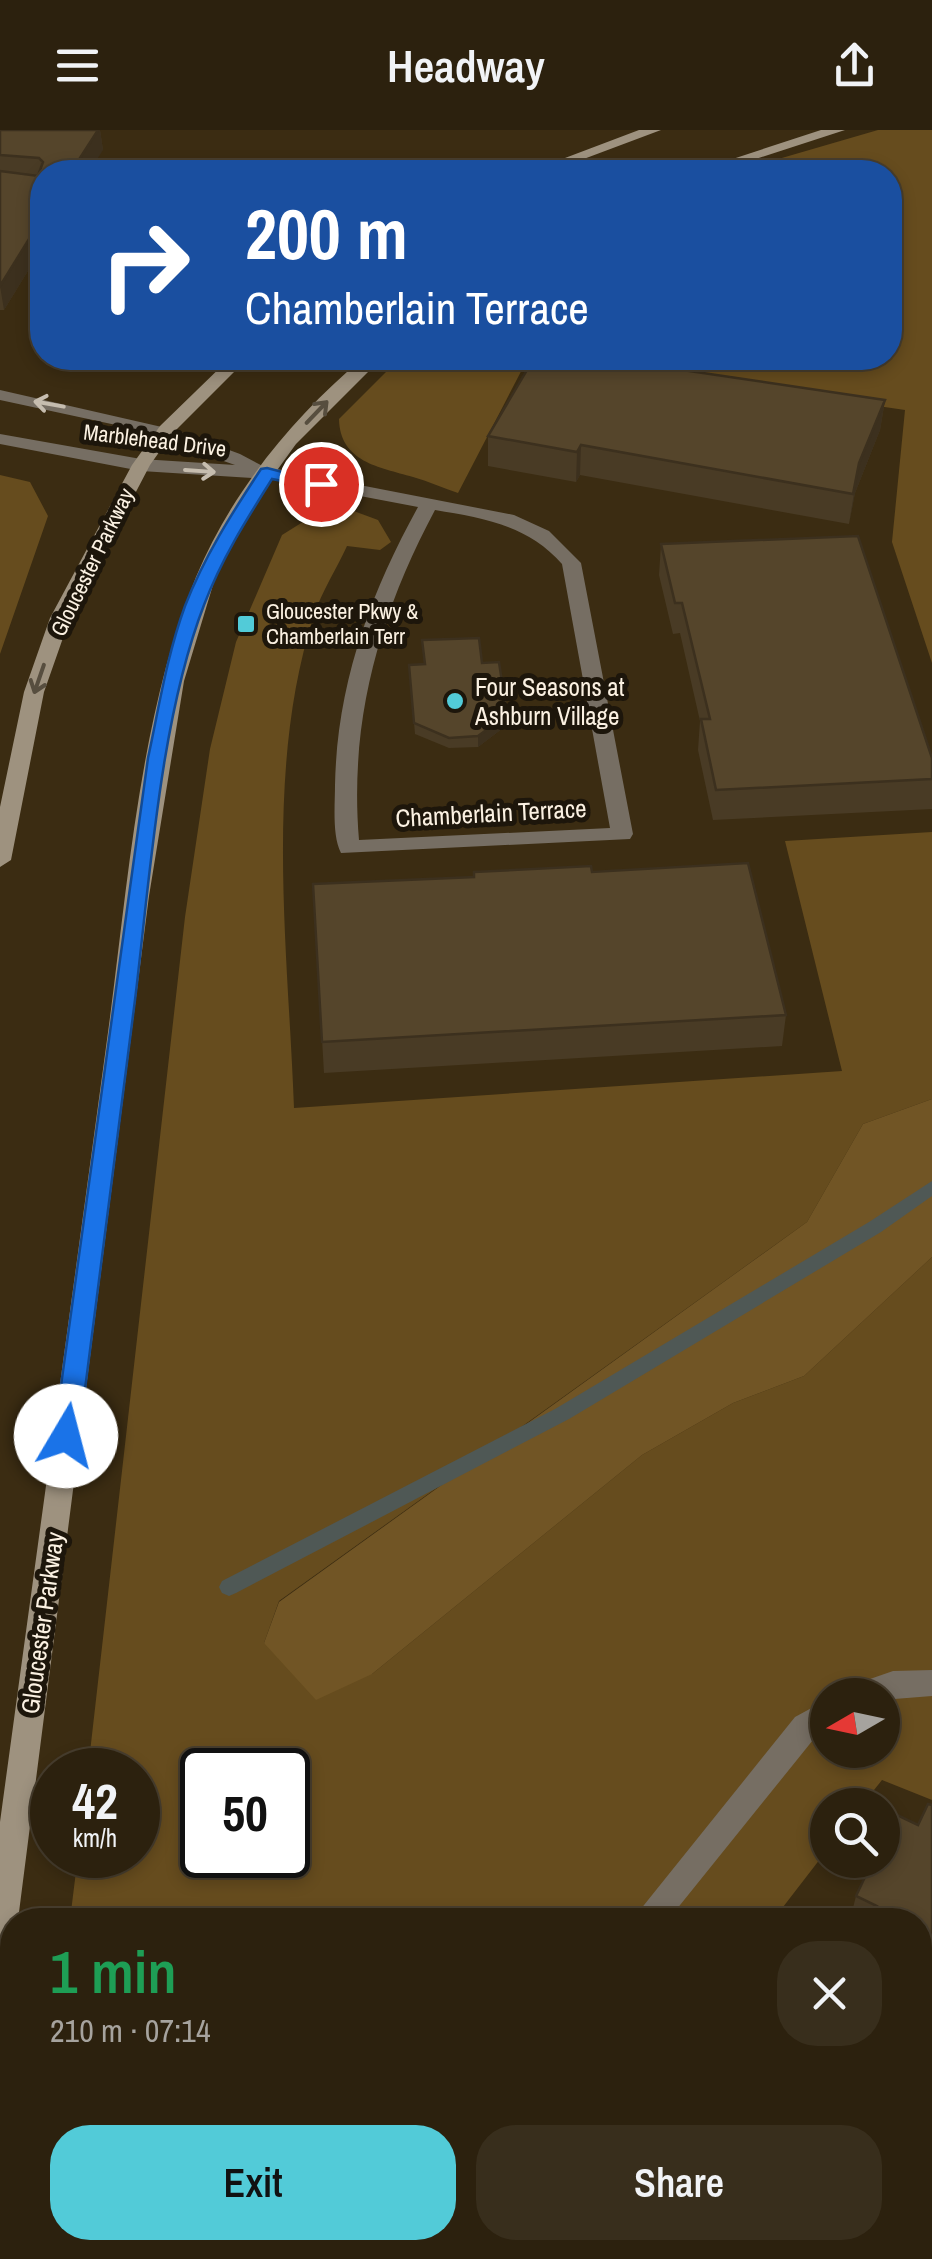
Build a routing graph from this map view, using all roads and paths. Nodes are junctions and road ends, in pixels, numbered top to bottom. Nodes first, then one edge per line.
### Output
1 (653, 130) edge
2 (837, 130) edge
3 (569, 160) edge
4 (740, 160) edge
5 (227, 370) edge
6 (360, 370) edge
7 (0, 395) edge
8 (166, 430) junction
9 (0, 439) edge
10 (141, 465) junction
11 (267, 473) junction
12 (429, 502) junction
13 (0, 860) edge
14 (932, 1683) edge
15 (900, 1684) edge
16 (810, 1723) edge
17 (4, 1908) edge
18 (658, 1908) edge

1 - 3 main road
2 - 4 main road
5 - 8 main road, Gloucester Parkway
11 -> 6 main road, Gloucester Parkway
8 -> 7 street, Marblehead Drive
8 - 10 main road, Gloucester Parkway
8 - 11 street, Marblehead Drive
9 - 10 street, Marblehead Drive
10 -> 11 street, Marblehead Drive
10 -> 13 main road, Gloucester Parkway
11 - 12 street, Chamberlain Terrace
11 - 17 main road, Gloucester Parkway
12 - 12 street, Chamberlain Terrace
14 - 15 street
16 - 18 street

